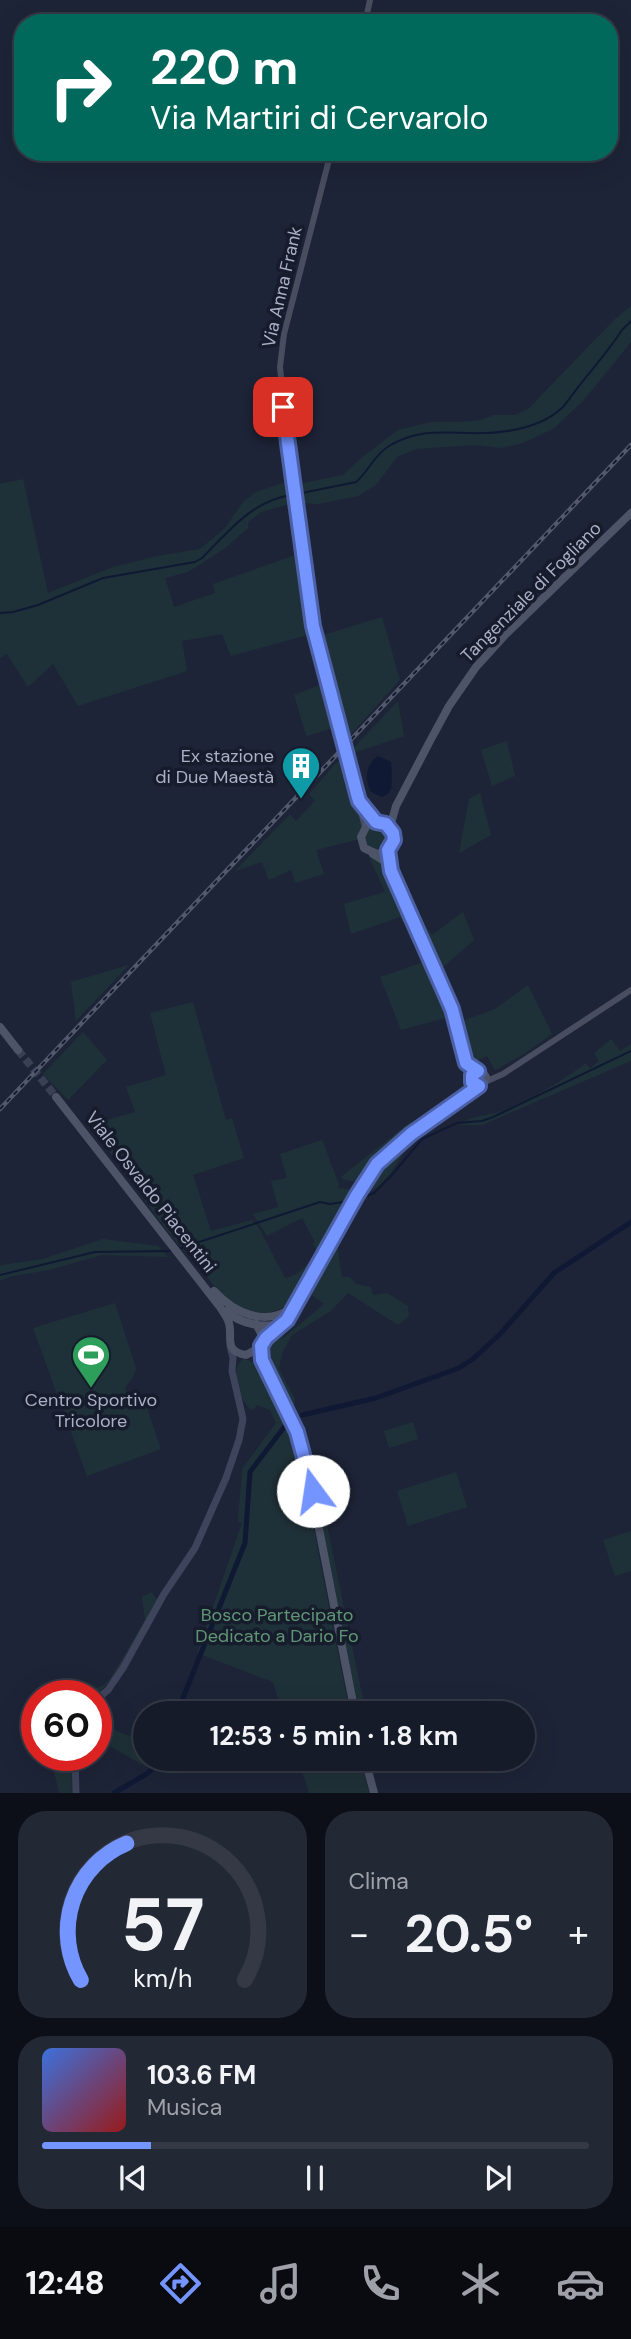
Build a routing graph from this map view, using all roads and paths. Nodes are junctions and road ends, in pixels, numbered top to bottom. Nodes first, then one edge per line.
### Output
1 (329, 161) edge
2 (631, 513) edge
3 (359, 801) junction
4 (376, 825) junction
5 (388, 850) junction
6 (373, 854) junction
7 (391, 871) junction
8 (631, 990) edge
9 (0, 1027) edge
10 (18, 1050) tunnel mouth
11 (506, 1070) junction
12 (476, 1075) junction
13 (482, 1084) junction
14 (56, 1097) tunnel mouth
15 (462, 1097) junction
16 (185, 1261) junction
17 (220, 1307) junction
18 (292, 1311) junction
19 (244, 1321) junction
20 (256, 1324) junction
21 (230, 1332) junction
22 (261, 1344) junction
23 (230, 1345) junction
24 (246, 1355) junction
25 (268, 1372) junction
26 (233, 1375) junction
27 (112, 1685) edge
28 (353, 1701) edge
29 (75, 1771) edge
30 (368, 1771) edge
31 (76, 1793) edge
32 (374, 1793) edge

1 - 3 street, Via Anna Frank
2 - 4 main road, Tangenziale di Fogliano
3 - 4 street, Via Anna Frank
3 - 4 street, Via Anna Frank
4 - 5 main road
4 - 6 main road
5 - 6 main road
5 - 7 main road
6 - 7 main road
7 - 12 main road
8 - 11 street
9 - 10 main road
11 - 12 street
11 - 13 street
12 - 13 main road
12 - 13 main road
12 - 15 main road
13 - 15 main road
14 - 16 main road, Viale Osvaldo Piacentini
15 - 18 main road
16 - 17 main road, Viale Osvaldo Piacentini
16 - 18 main road
17 - 19 main road, Viale Osvaldo Piacentini
17 - 21 main road, Viale Osvaldo Piacentini
18 - 20 main road
18 - 22 main road
19 - 20 main road
19 - 21 main road
20 - 22 main road
21 - 23 main road
22 - 24 main road
22 - 25 main road
23 - 24 main road
23 - 26 main road
24 - 25 main road
24 - 26 main road
25 - 28 main road
26 - 27 main road
29 - 31 main road
30 - 32 main road

